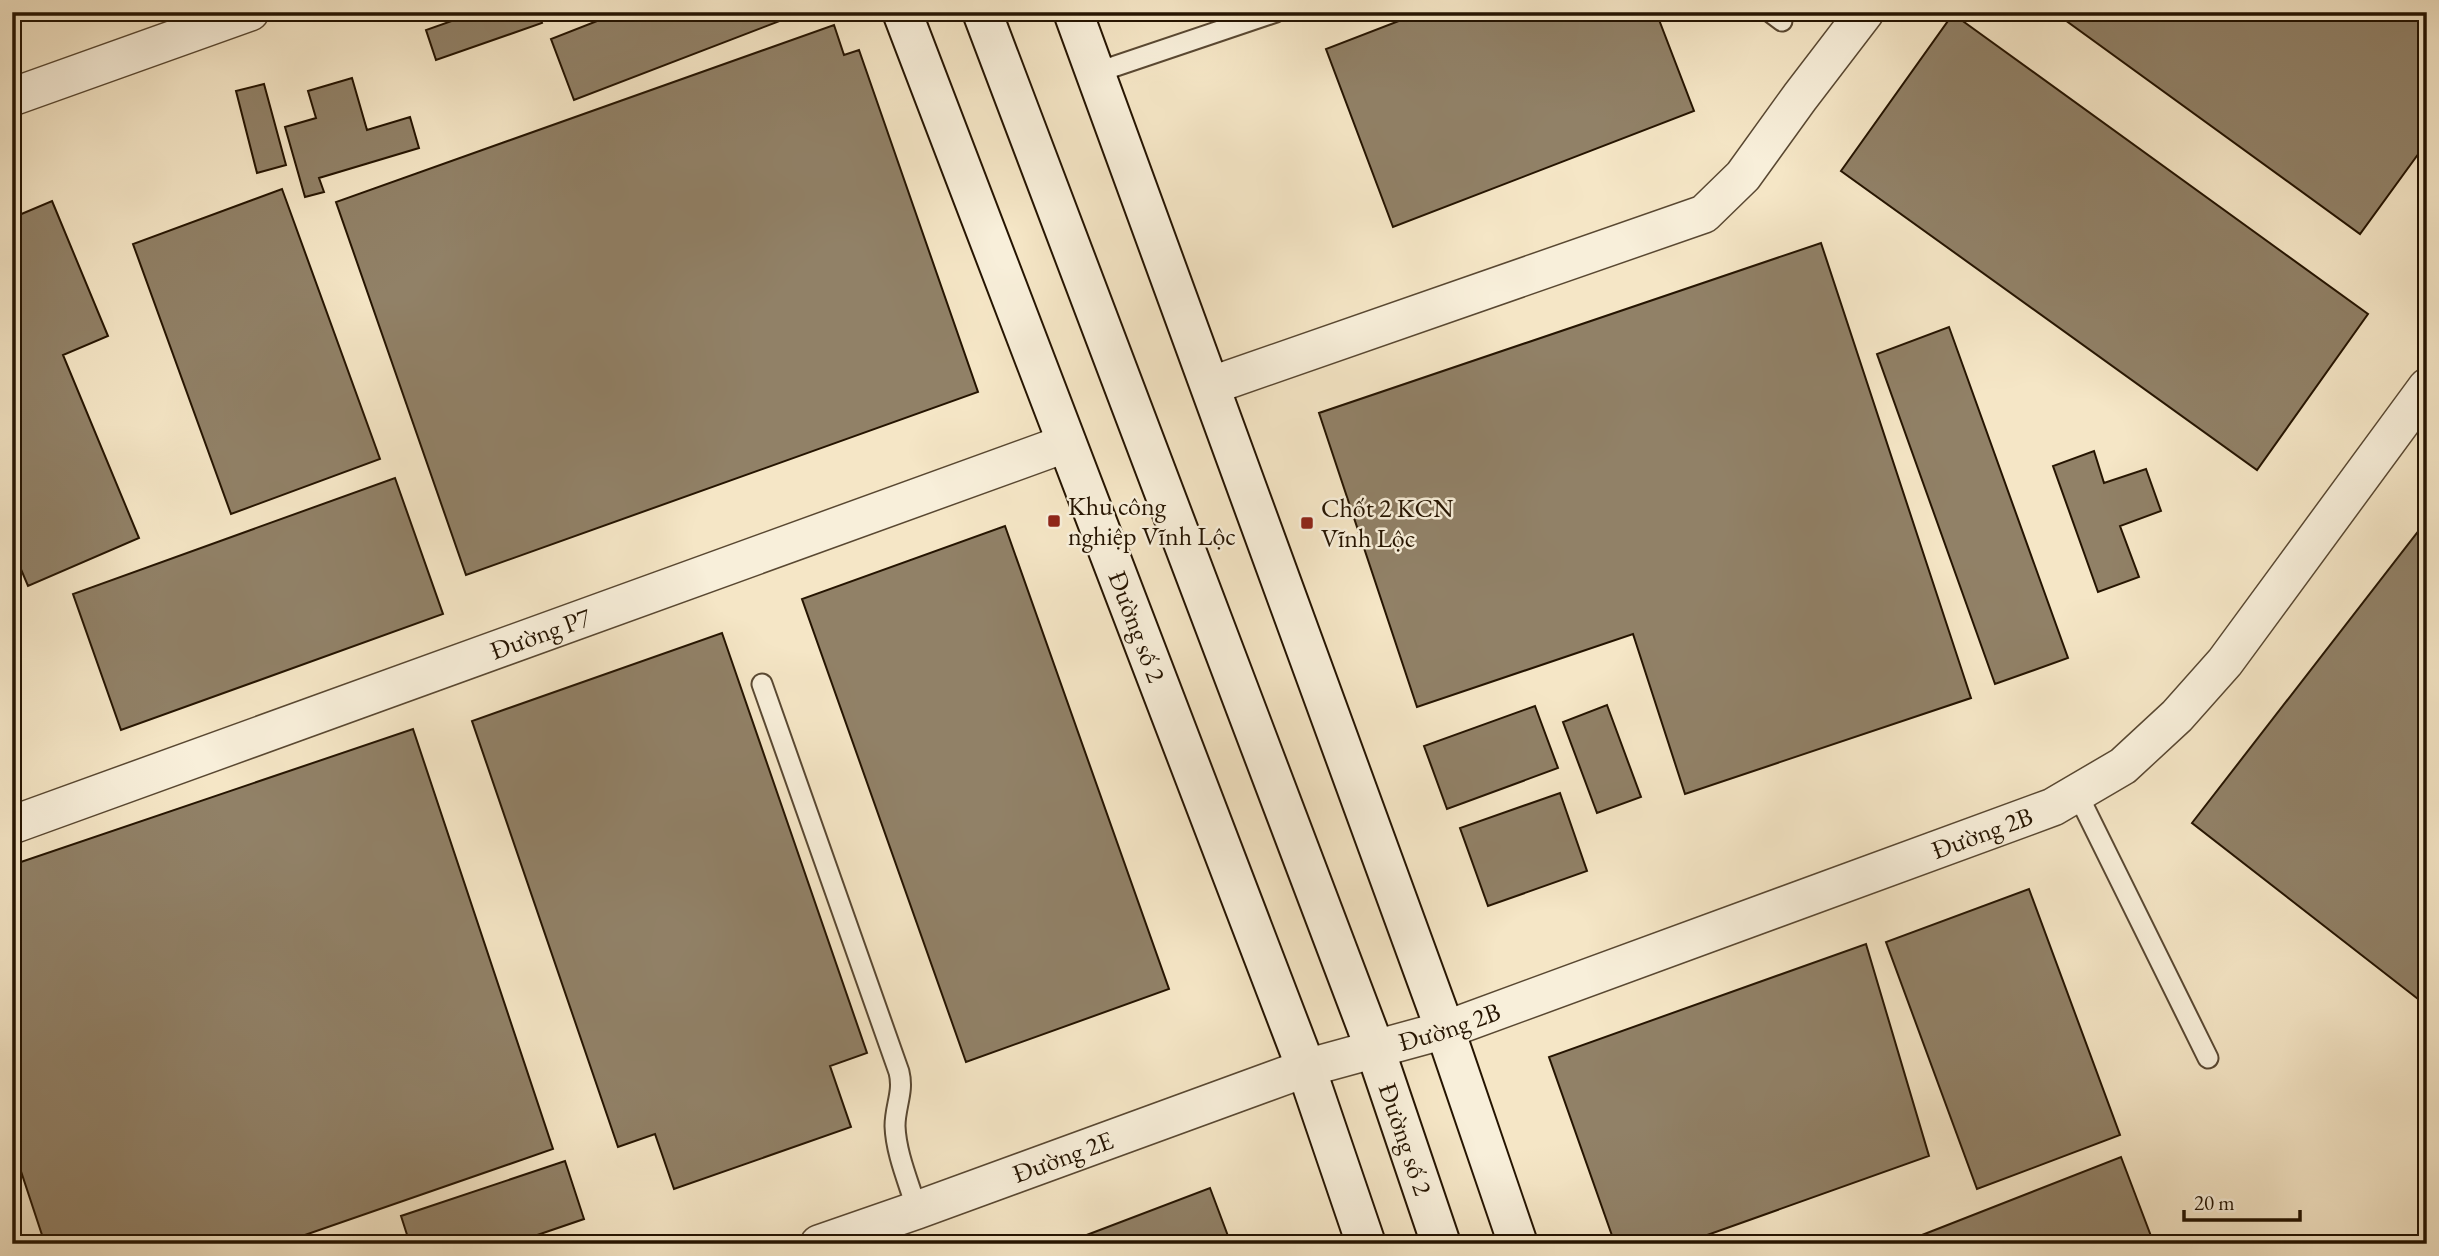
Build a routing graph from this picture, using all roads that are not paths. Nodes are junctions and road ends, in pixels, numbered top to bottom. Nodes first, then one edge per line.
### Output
1 (250, 12) edge
2 (902, 12) edge
3 (982, 12) edge
4 (1073, 12) edge
5 (1276, 12) edge
6 (1865, 12) edge
7 (1095, 73) junction
8 (12, 97) edge
9 (1210, 386) junction
10 (2427, 387) edge
11 (1067, 443) junction
12 (762, 684) dead end
13 (2077, 793) junction
14 (12, 825) edge
15 (1445, 1030) junction
16 (1375, 1049) junction
17 (2208, 1058) dead end
18 (1306, 1068) junction
19 (917, 1210) junction
20 (819, 1244) edge
21 (1366, 1244) edge
22 (1441, 1244) edge
23 (1518, 1244) edge

1 - 8 street
2 - 11 main road, Đường số 2
3 - 16 main road, Đường số 2
4 - 7 main road
5 - 7 lane
6 - 9 street
7 - 9 main road
9 - 15 main road
10 - 13 street, Đường 2B
11 - 14 street, Đường P7
11 - 18 main road, Đường số 2
12 - 19 lane
13 - 15 street, Đường 2B
13 - 17 lane
15 - 16 street, Đường 2B
15 - 23 main road
16 - 18 street, Đường 2B
16 - 22 main road, Đường số 2
18 - 19 street, Đường 2E
18 - 21 main road, Đường số 2
19 - 20 street, Đường 2E

